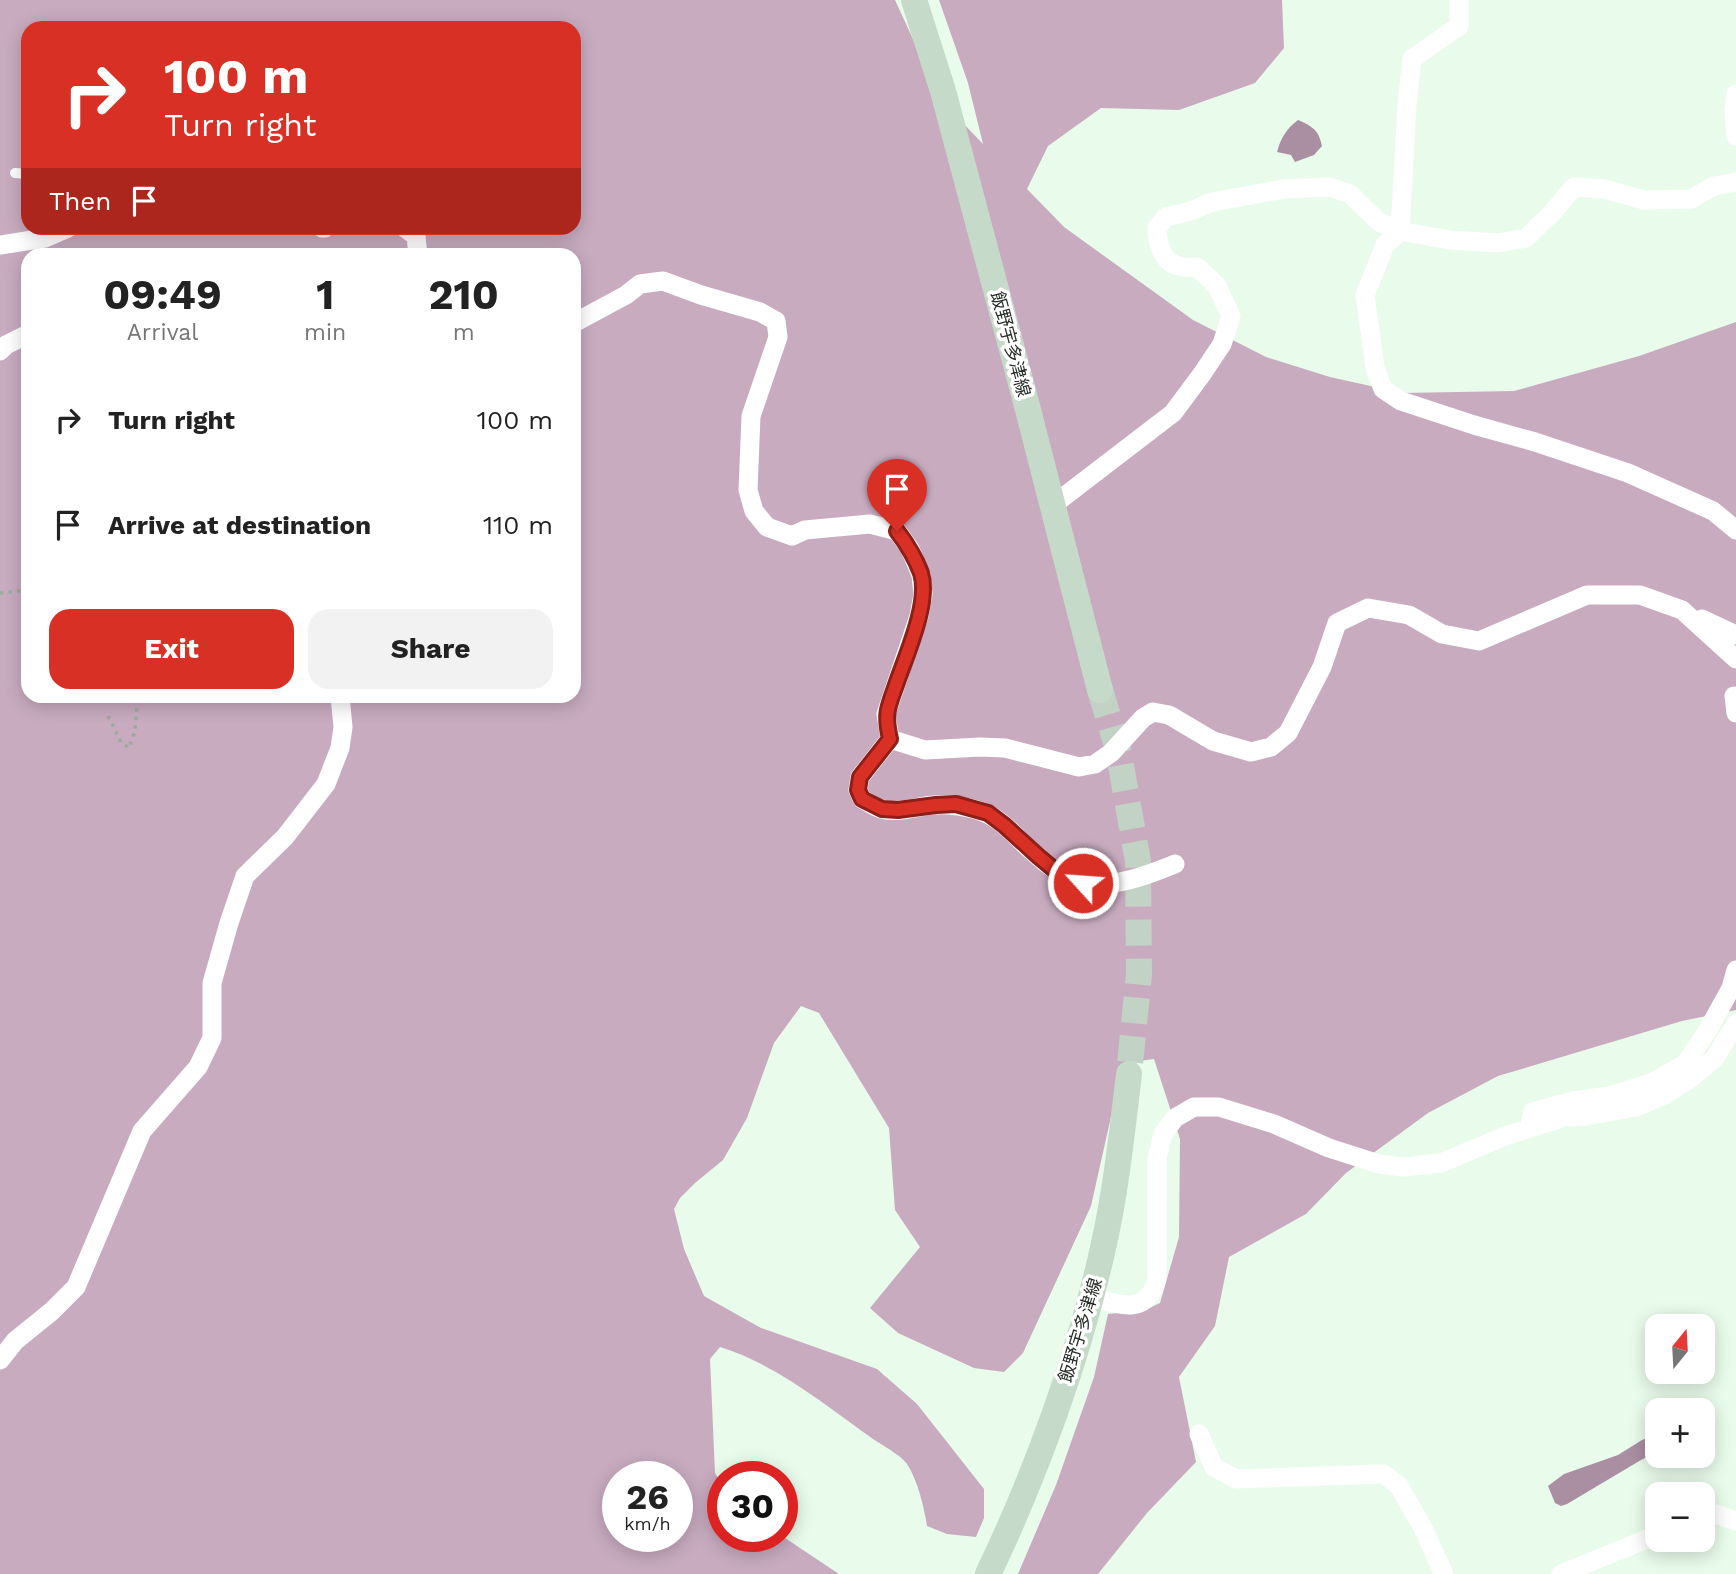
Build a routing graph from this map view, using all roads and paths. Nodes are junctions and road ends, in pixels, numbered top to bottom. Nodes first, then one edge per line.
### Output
1 (914, 0) edge
2 (1460, 0) edge
3 (1736, 94) edge
4 (1736, 136) edge
5 (15, 173) dead end
6 (21, 173) edge
7 (1736, 182) edge
8 (1400, 231) junction
9 (50, 235) edge
10 (0, 244) edge
11 (581, 319) edge
12 (21, 338) edge
13 (0, 351) edge
14 (1053, 505) junction
15 (1736, 530) edge
16 (21, 591) edge
17 (0, 593) edge
18 (1682, 610) junction
19 (1736, 635) edge
20 (1736, 659) edge
21 (1100, 691) tunnel mouth
22 (1736, 697) edge
23 (137, 703) edge
24 (341, 703) edge
25 (1736, 713) edge
26 (108, 716) dead end
27 (890, 739) junction
28 (1175, 864) dead end
29 (1736, 971) edge
30 (1736, 1024) edge
31 (1129, 1074) tunnel mouth
32 (1529, 1128) junction
33 (1091, 1297) junction
34 (0, 1360) edge
35 (1199, 1434) dead end
36 (1715, 1514) edge
37 (1736, 1521) edge
38 (1645, 1540) edge
39 (988, 1574) edge
40 (1444, 1574) edge
41 (1561, 1574) edge

1 - 14 main road, 飯野宇多津線
2 - 8 street
3 - 4 street
5 - 6 lane
7 - 8 street
8 - 14 street
8 - 15 street
9 - 10 street
11 - 27 street
12 - 13 street
14 - 21 main road, 飯野宇多津線
16 - 17 path
18 - 19 street
18 - 20 street
18 - 27 street
22 - 25 street
23 - 26 path
24 - 34 street
27 - 28 street
29 - 32 street
30 - 32 street
31 - 33 main road, 飯野宇多津線
32 - 33 street
33 - 39 main road, 飯野宇多津線
35 - 40 street
36 - 37 street
38 - 41 street

